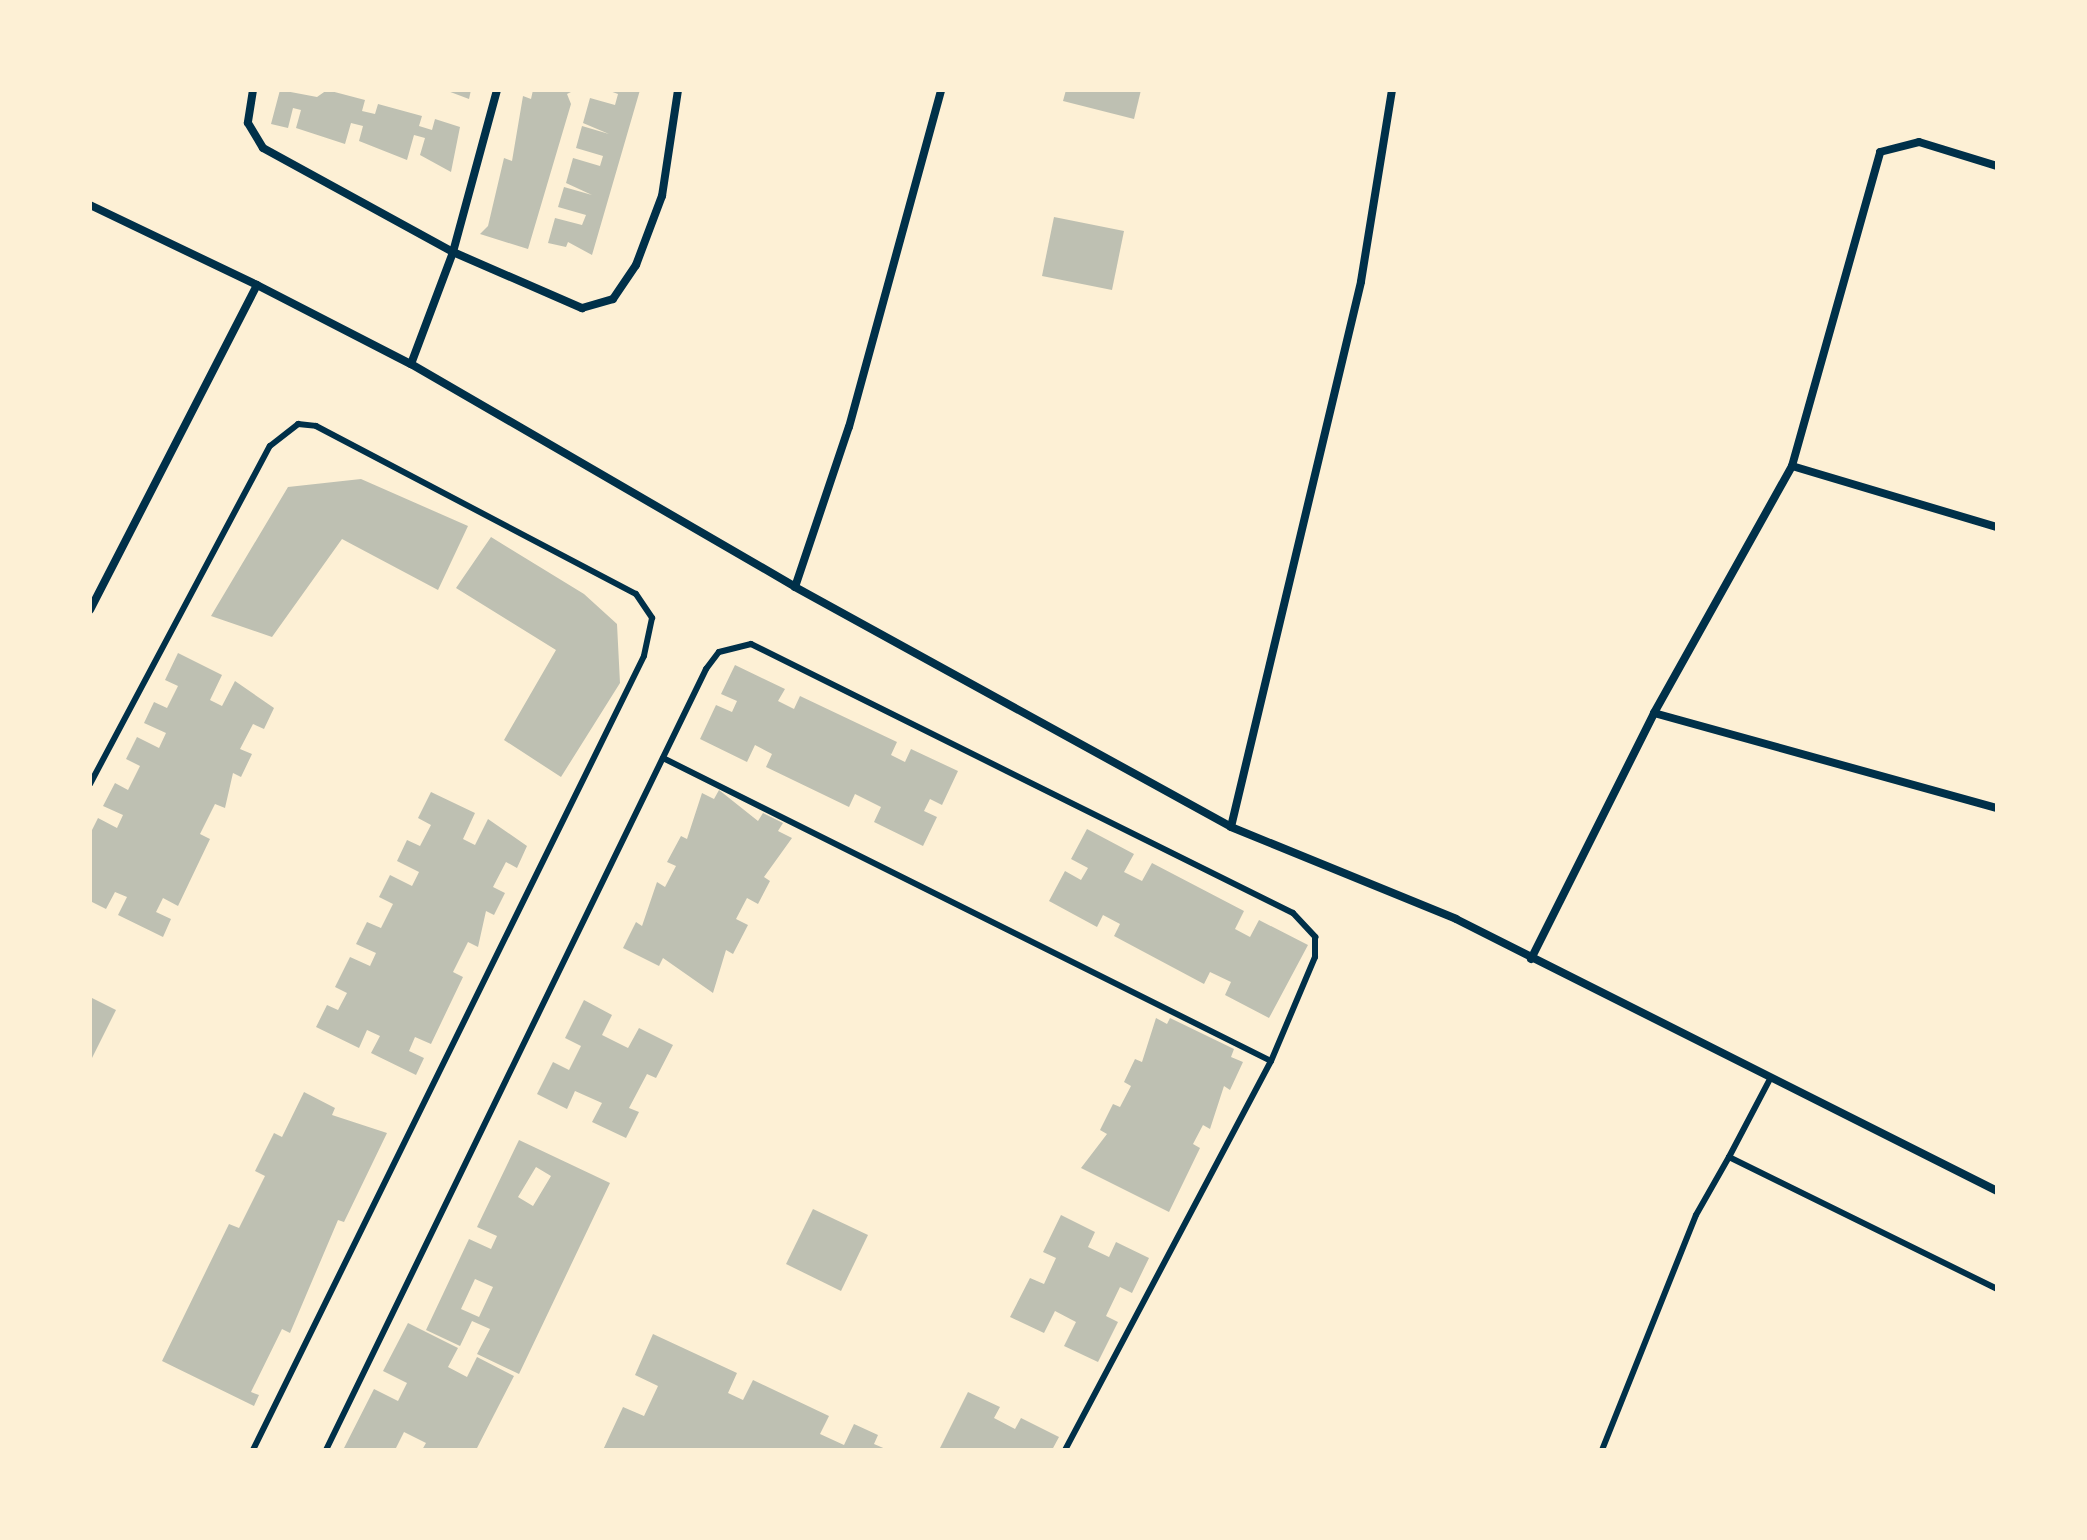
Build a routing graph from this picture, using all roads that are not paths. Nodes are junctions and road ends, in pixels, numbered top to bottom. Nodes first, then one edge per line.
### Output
1 (253, 90) edge
2 (497, 90) edge
3 (678, 90) edge
4 (941, 90) edge
5 (1392, 90) edge
6 (1997, 166) edge
7 (90, 205) edge
8 (453, 252) junction
9 (257, 285) junction
10 (411, 364) junction
11 (1792, 466) junction
12 (1997, 527) edge
13 (795, 587) junction
14 (90, 610) edge
15 (1654, 713) junction
16 (663, 758) junction
17 (90, 784) edge
18 (1997, 808) edge
19 (1231, 827) junction
20 (1531, 959) junction
21 (1271, 1061) junction
22 (1771, 1077) junction
23 (1729, 1157) junction
24 (1997, 1191) edge
25 (1997, 1289) edge
26 (253, 1450) edge
27 (326, 1450) edge
28 (1065, 1450) edge
29 (1602, 1450) edge

1 - 8 street
2 - 8 street
3 - 8 street
4 - 13 street
5 - 19 street
6 - 11 street
7 - 9 street
8 - 10 street
9 - 10 street
9 - 14 street
10 - 13 street
11 - 12 street
11 - 15 street
13 - 19 street
15 - 18 street
15 - 20 street
16 - 21 lane
16 - 21 lane
16 - 27 lane
17 - 26 lane
19 - 20 street
20 - 22 street
21 - 28 lane
22 - 23 lane
22 - 24 street
23 - 25 lane
23 - 29 lane

